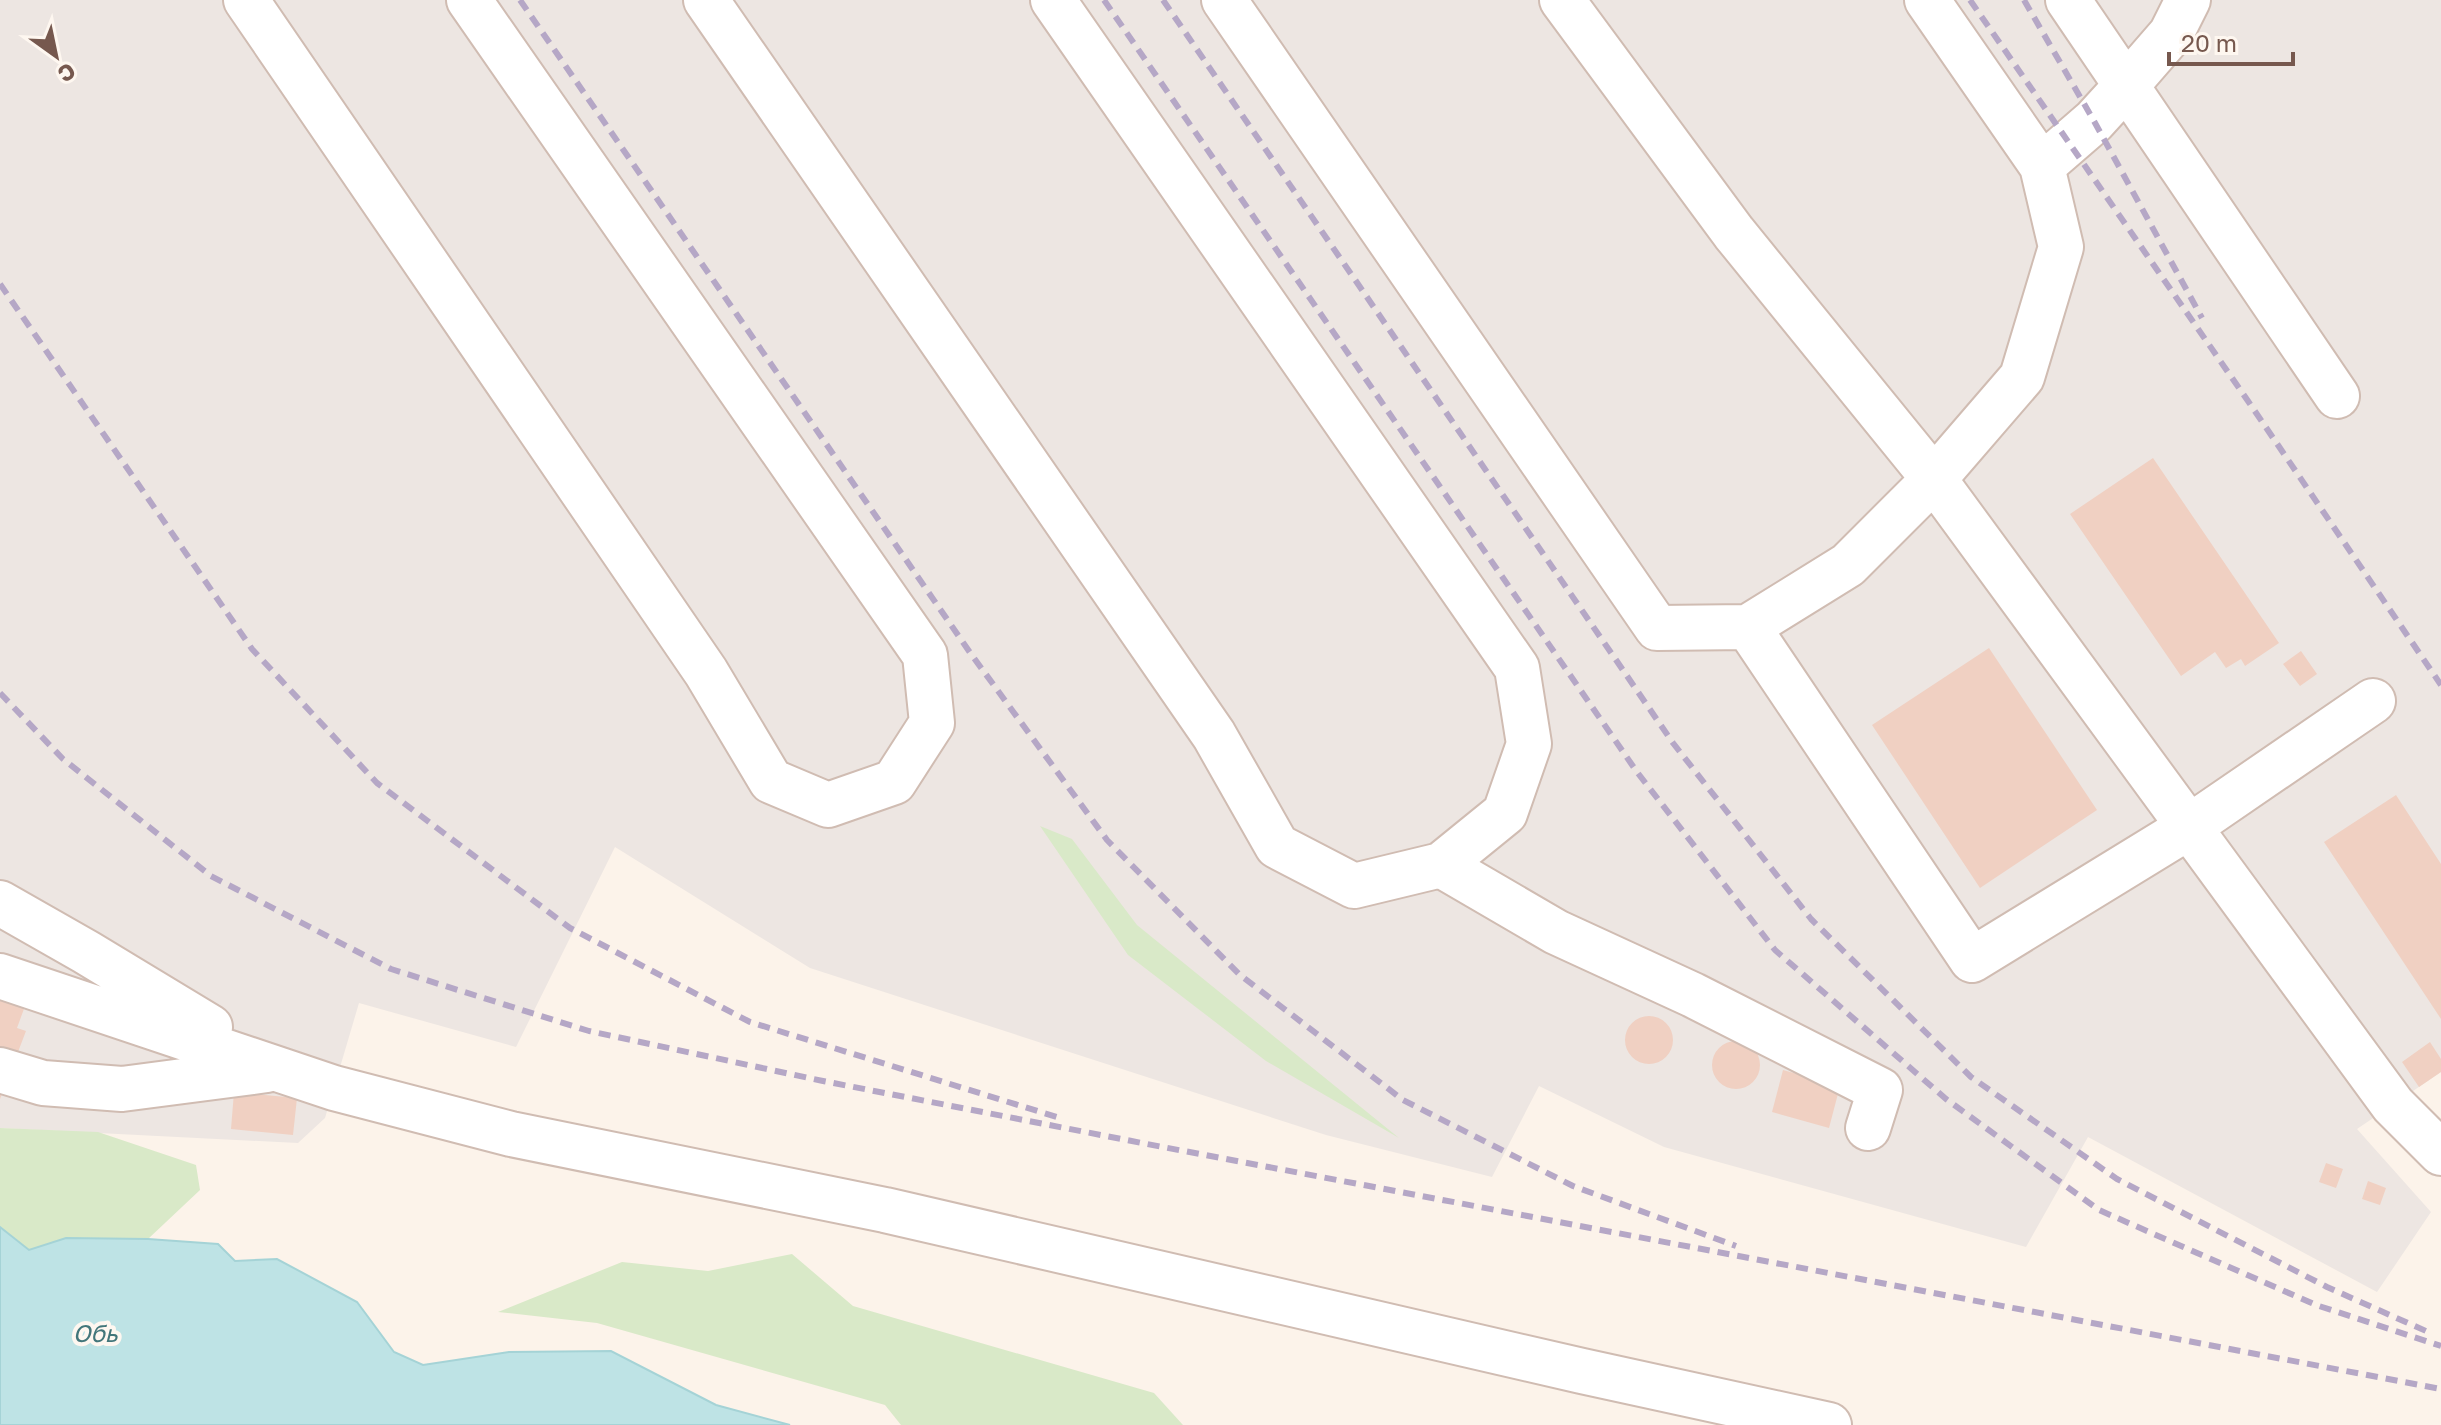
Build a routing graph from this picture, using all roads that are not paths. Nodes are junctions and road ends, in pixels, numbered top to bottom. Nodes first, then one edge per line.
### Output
1 (246, 0) edge
2 (469, 0) edge
3 (706, 0) edge
4 (1053, 0) edge
5 (1224, 0) edge
6 (1562, 0) edge
7 (1927, 0) edge
8 (2068, 0) edge
9 (2188, 0) edge
10 (2125, 87) junction
11 (2042, 166) junction
12 (2337, 396) dead end
13 (1934, 479) junction
14 (1748, 627) junction
15 (2373, 701) dead end
16 (2189, 827) junction
17 (1441, 865) junction
18 (0, 903) edge
19 (0, 976) edge
20 (277, 1068) junction
21 (0, 1070) edge
22 (1868, 1128) dead end
23 (2441, 1153) edge
24 (1829, 1425) edge

1 - 2 street
3 - 17 street
4 - 17 street
5 - 14 street
6 - 13 street
7 - 11 street
8 - 10 street
9 - 10 street
10 - 11 street
10 - 12 street
11 - 13 street
13 - 14 street
13 - 16 street
14 - 16 street
15 - 16 street
16 - 23 street
17 - 22 street
18 - 20 street
19 - 20 street
20 - 21 street
20 - 24 street

